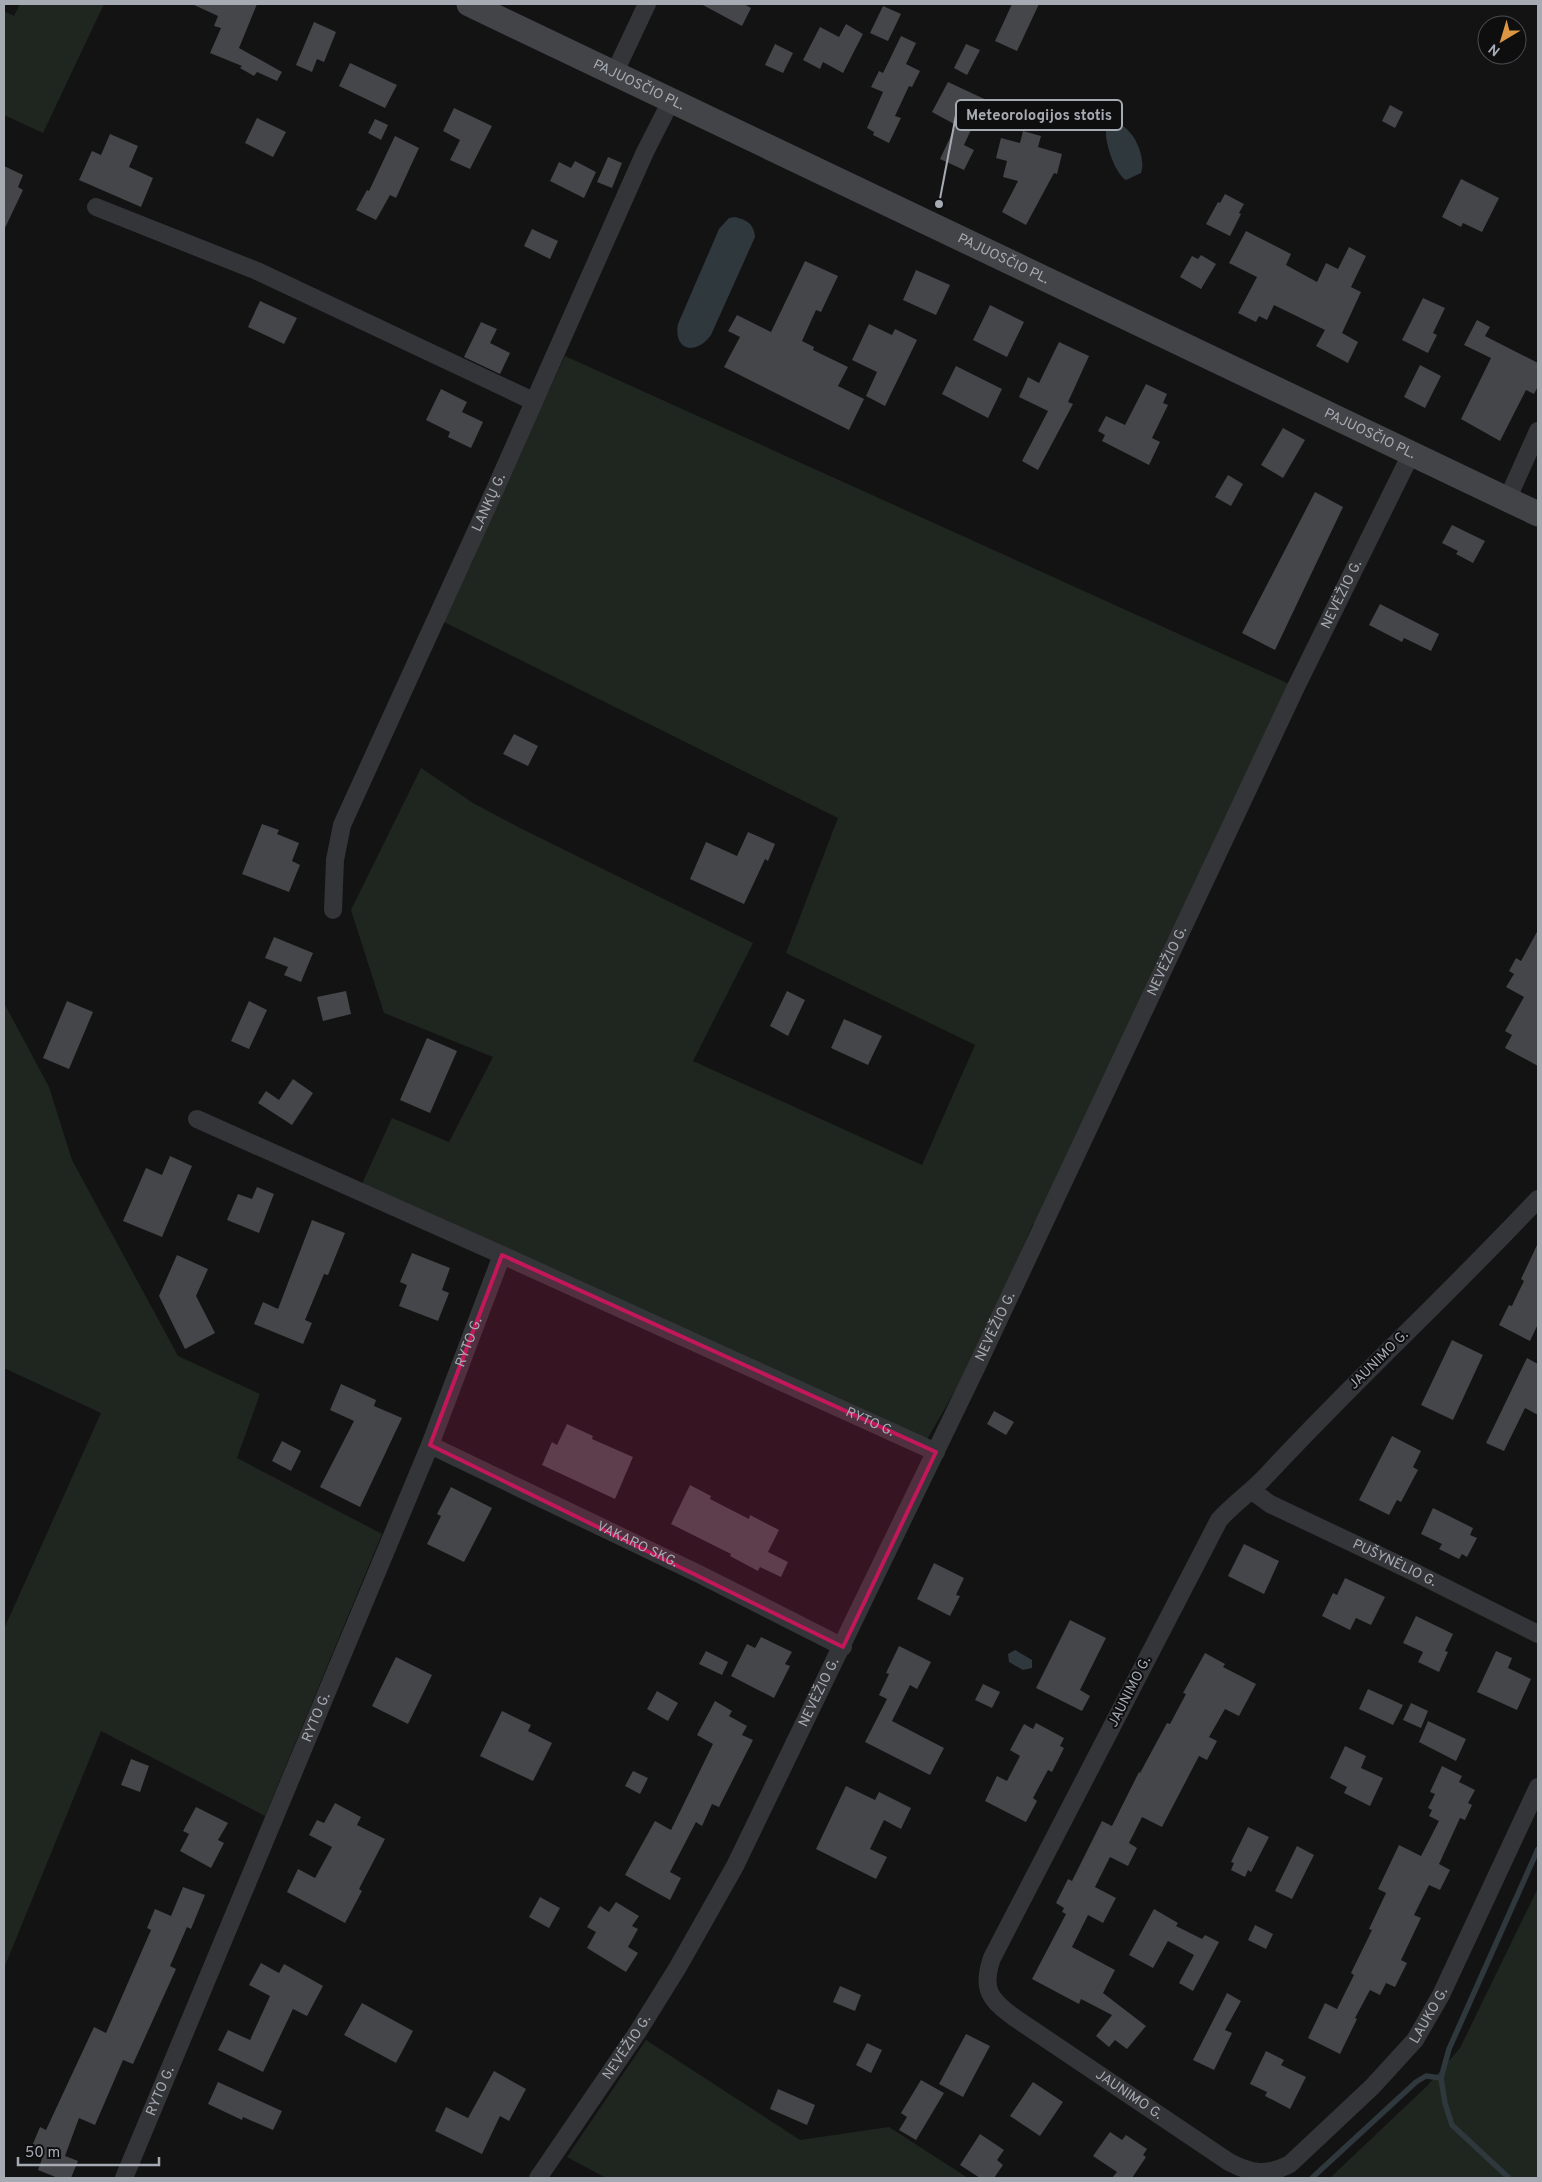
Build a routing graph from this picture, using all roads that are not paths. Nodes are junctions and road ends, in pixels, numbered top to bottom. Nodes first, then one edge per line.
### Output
1 (469, 4) edge
2 (647, 4) edge
3 (614, 74) junction
4 (671, 101) junction
5 (96, 207) dead end
6 (533, 401) junction
7 (1538, 431) edge
8 (1411, 454) junction
9 (1507, 500) junction
10 (1538, 514) edge
11 (333, 910) dead end
12 (197, 1120) dead end
13 (1538, 1198) edge
14 (502, 1255) junction
15 (430, 1445) junction
16 (936, 1452) junction
17 (1252, 1491) junction
18 (1538, 1634) edge
19 (842, 1647) junction
20 (1538, 1787) edge
21 (1244, 2170) joint
22 (124, 2178) edge
23 (538, 2178) edge

1 - 3 main road, PAJUOSČIO PL.
2 - 3 street
3 - 4 main road, PAJUOSČIO PL.
4 - 6 street, LANKŲ G.
4 - 8 main road, PAJUOSČIO PL.
5 - 6 street
6 - 11 street, LANKŲ G.
7 - 9 street
8 - 9 main road, PAJUOSČIO PL.
8 - 16 street, NEVĖŽIO G.
9 - 10 main road, PAJUOSČIO PL.
12 - 14 street, RYTO G.
13 - 17 street, JAUNIMO G.
14 - 15 street, RYTO G.
14 - 16 street, RYTO G.
15 - 19 street, VAKARO SKG.
15 - 22 street, RYTO G.
16 - 19 street, NEVĖŽIO G.
17 - 18 street, PUŠYNĖLIO G.
17 - 21 street, JAUNIMO G.
19 - 23 street, NEVĖŽIO G.
20 - 21 street, LAUKO G.

